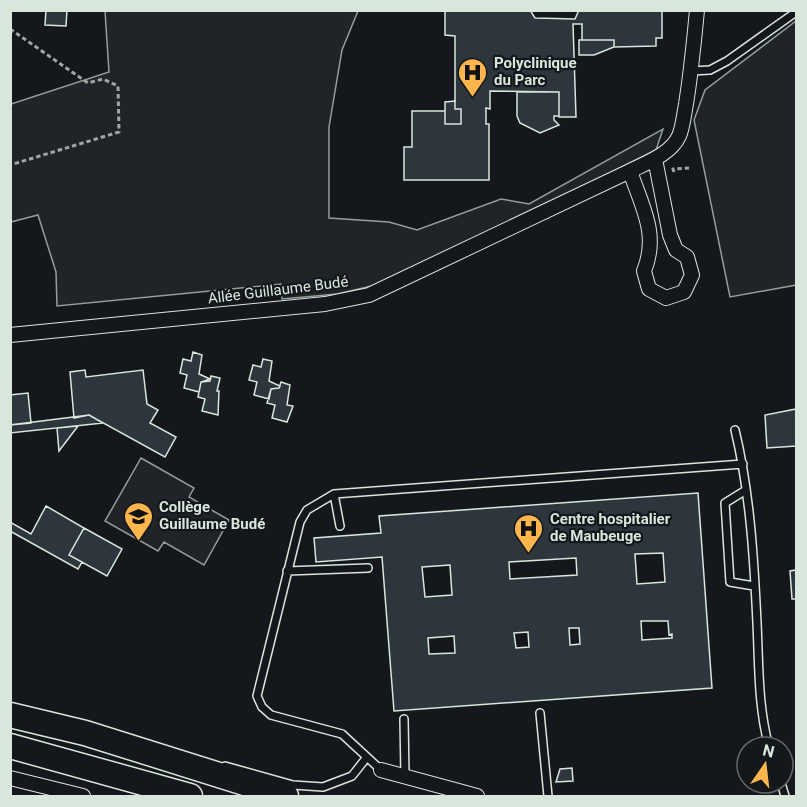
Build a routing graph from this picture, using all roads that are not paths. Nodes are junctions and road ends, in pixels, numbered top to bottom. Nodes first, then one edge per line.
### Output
1 (697, 10) edge
2 (796, 12) edge
3 (692, 71) junction
4 (655, 159) junction
5 (630, 171) junction
6 (10, 335) edge
7 (735, 430) dead end
8 (743, 465) junction
9 (746, 490) junction
10 (334, 494) junction
11 (340, 526) dead end
12 (368, 568) dead end
13 (287, 571) junction
14 (754, 586) junction
15 (540, 713) dead end
16 (10, 715) edge
17 (404, 719) dead end
18 (767, 735) edge
19 (10, 746) edge
20 (367, 757) junction
21 (168, 759) junction
22 (381, 770) joint
23 (405, 776) junction
24 (10, 778) edge
25 (82, 796) edge
26 (190, 796) edge
27 (286, 796) edge
28 (477, 796) edge
29 (548, 796) edge

1 - 3 street, Allée Guillaume Budé
2 - 3 lane
3 - 4 street, Allée Guillaume Budé
4 - 5 street, Allée Guillaume Budé
4 - 5 street
5 - 6 street, Allée Guillaume Budé
7 - 8 lane
8 - 9 lane
8 - 10 lane
9 - 14 lane
9 - 14 lane
10 - 11 lane
10 - 13 lane
12 - 13 lane
13 - 20 lane
14 - 18 lane
15 - 29 lane
16 - 21 highway
17 - 23 lane
19 - 26 highway
20 - 21 lane
20 - 22 lane
21 - 27 highway
22 - 23 street
23 - 28 street
24 - 25 street

